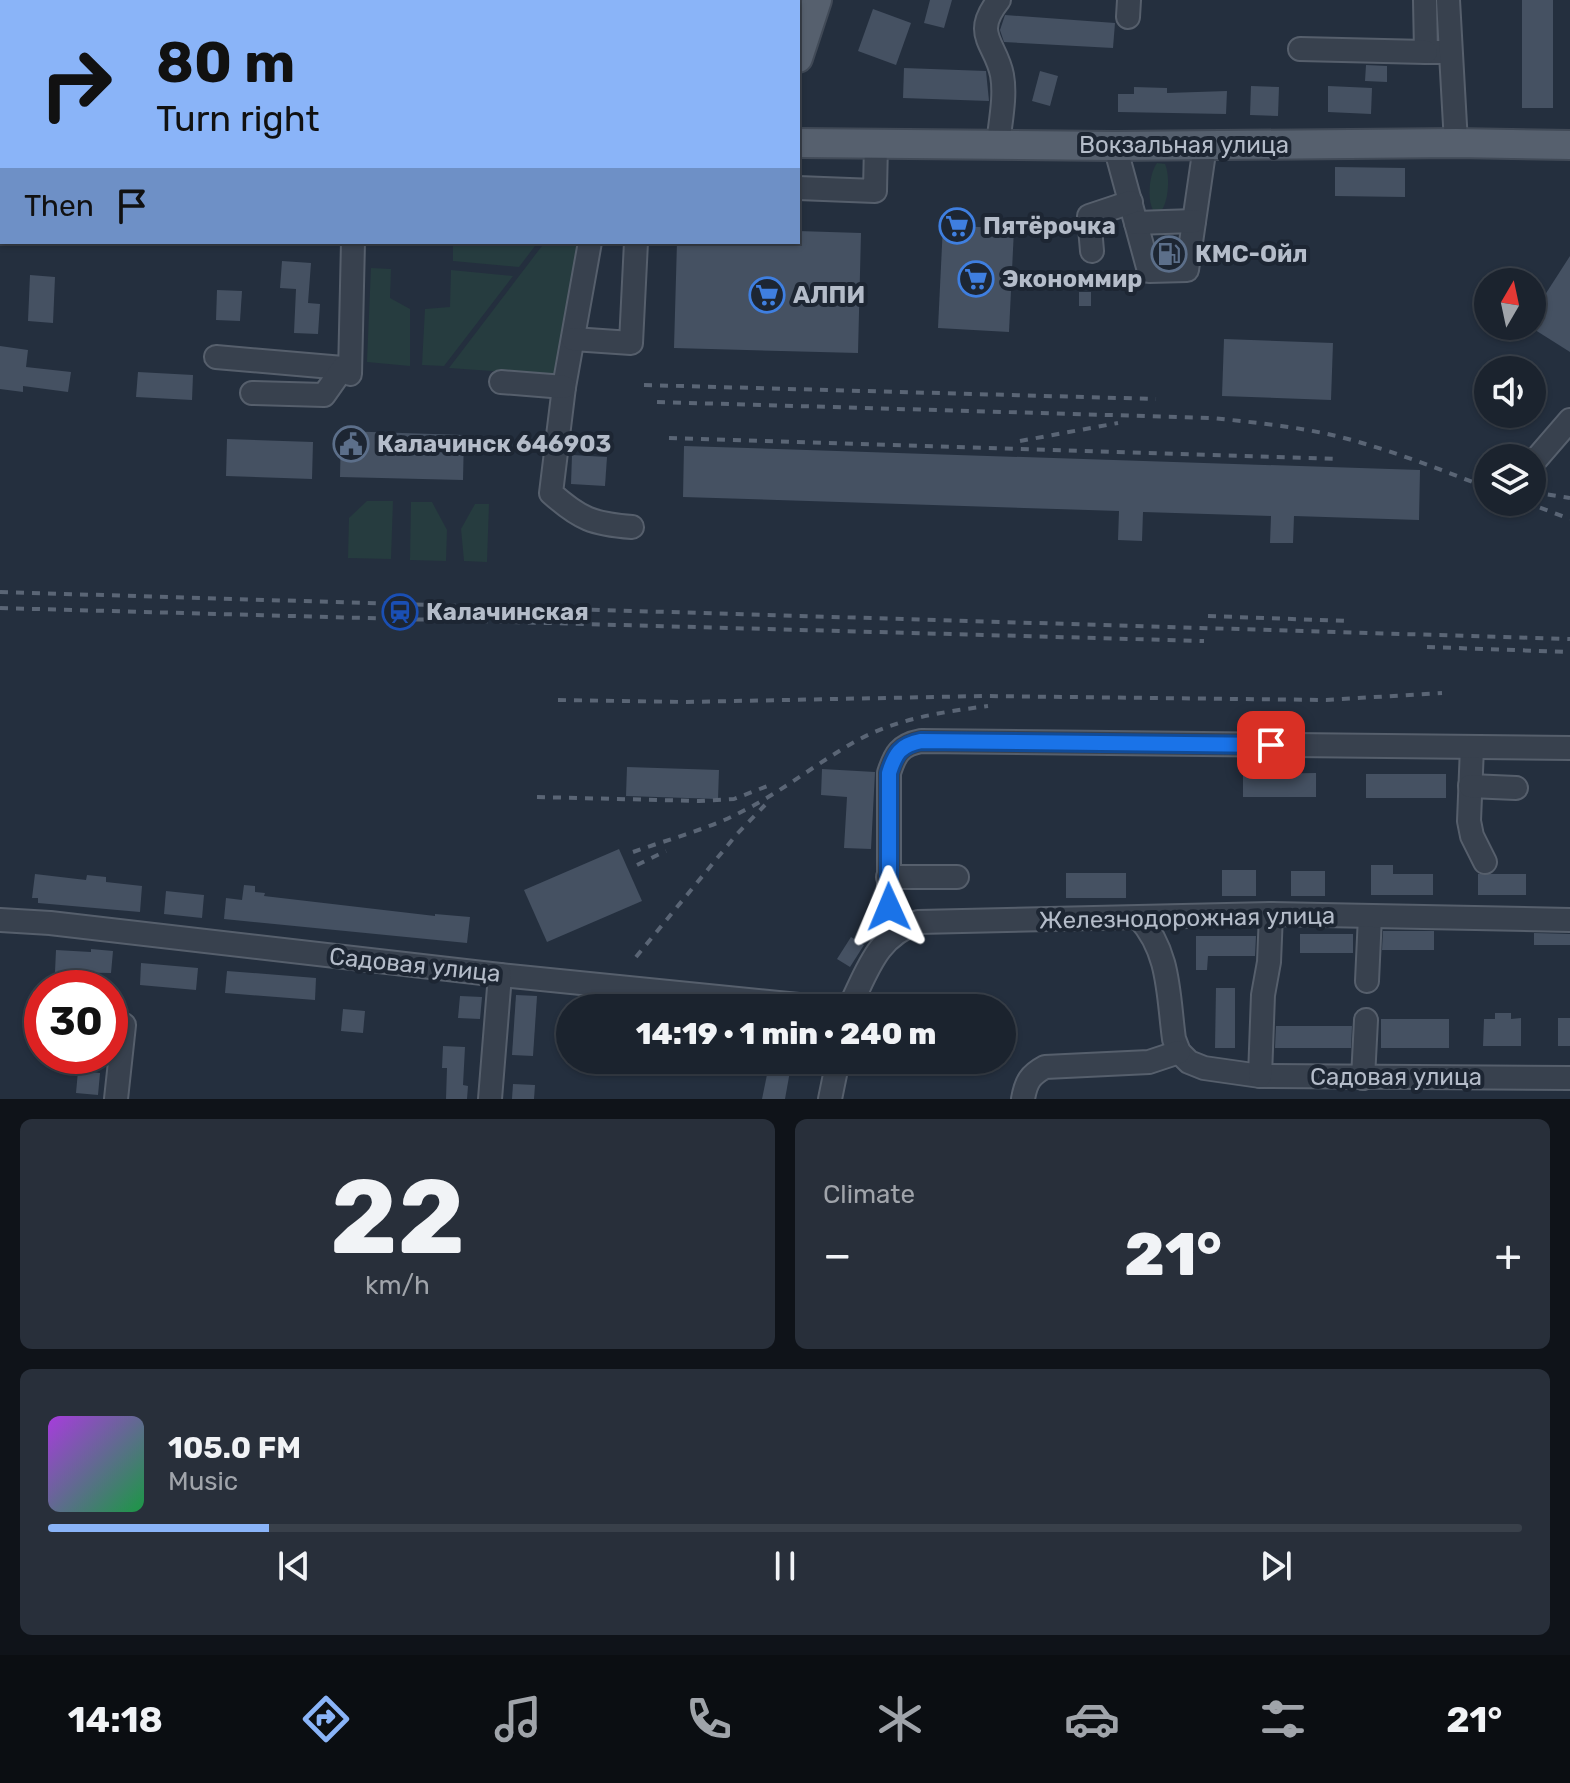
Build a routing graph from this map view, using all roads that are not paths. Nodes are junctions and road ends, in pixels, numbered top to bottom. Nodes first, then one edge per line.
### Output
1 (817, 0) edge
2 (999, 0) edge
3 (1425, 0) edge
4 (1448, 0) edge
5 (1300, 49) dead end
6 (800, 52) edge
7 (1426, 52) junction
8 (1451, 52) junction
9 (800, 143) edge
10 (876, 143) junction
11 (1456, 143) junction
12 (998, 145) junction
13 (1570, 145) edge
14 (1115, 146) junction
15 (1205, 146) junction
16 (800, 188) edge
17 (1133, 213) junction
18 (1194, 221) junction
19 (353, 244) edge
20 (590, 244) edge
21 (636, 244) edge
22 (1092, 251) dead end
23 (573, 339) junction
24 (216, 357) dead end
25 (343, 368) junction
26 (501, 382) dead end
27 (564, 387) junction
28 (252, 393) dead end
29 (1570, 420) edge
30 (1546, 448) edge
31 (632, 527) dead end
32 (1472, 747) junction
33 (1570, 748) edge
34 (1470, 786) junction
35 (1516, 788) dead end
36 (1485, 862) dead end
37 (888, 877) junction
38 (957, 877) dead end
39 (1271, 914) junction
40 (1370, 916) junction
41 (1139, 918) junction
42 (0, 920) edge
43 (1570, 920) edge
44 (889, 937) junction
45 (500, 975) junction
46 (1367, 981) dead end
47 (689, 994) edge
48 (856, 994) edge
49 (1366, 1020) dead end
50 (1179, 1052) junction
51 (119, 1074) edge
52 (835, 1074) edge
53 (1260, 1076) junction
54 (1570, 1078) edge
55 (1375, 1085) edge
56 (116, 1099) edge
57 (490, 1099) edge
58 (830, 1099) edge
59 (1023, 1099) edge

1 - 6 main road
2 - 12 street
3 - 7 street
4 - 8 street
5 - 7 street
7 - 8 street
8 - 11 street
9 - 10 main road, Вокзальная улица
10 - 12 main road, Вокзальная улица
10 - 16 street
11 - 13 main road, Вокзальная улица
11 - 15 main road, Вокзальная улица
12 - 14 main road, Вокзальная улица
14 - 15 main road, Вокзальная улица
14 - 17 street
15 - 18 street
17 - 18 street
17 - 18 street
17 - 22 street
19 - 25 street
20 - 23 street
21 - 23 street
23 - 27 street
24 - 25 street
25 - 28 street
26 - 27 street
27 - 31 street
29 - 30 street
32 - 33 street
32 - 34 street
32 - 37 street
34 - 35 street
34 - 36 street
37 - 38 street
37 - 44 street
39 - 40 street, Железнодорожная улица
39 - 41 street, Железнодорожная улица
39 - 53 street
40 - 43 street, Железнодорожная улица
40 - 46 street
41 - 44 street, Железнодорожная улица
41 - 50 street
42 - 45 street, Садовая улица
44 - 48 street
45 - 47 street, Садовая улица
45 - 57 street
49 - 55 street
50 - 53 street, Садовая улица
50 - 59 street
51 - 56 street
52 - 58 street
53 - 55 street, Садовая улица
54 - 55 street, Садовая улица

